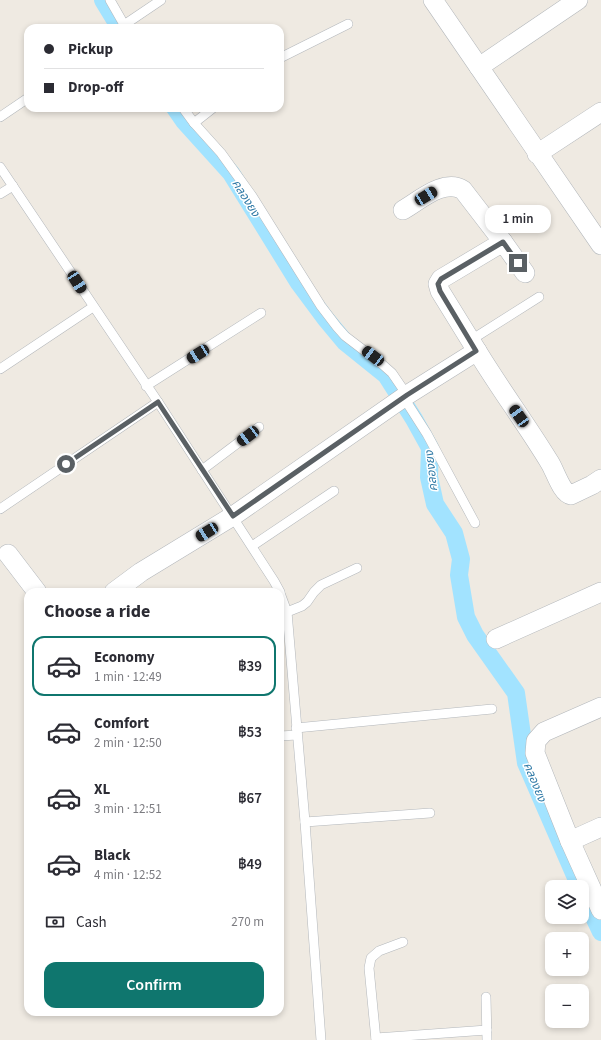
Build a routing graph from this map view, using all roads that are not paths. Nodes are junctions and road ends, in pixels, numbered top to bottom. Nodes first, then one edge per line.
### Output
1 (110, 0) edge
2 (161, 0) edge
3 (433, 0) edge
4 (578, 0) edge
5 (151, 4) edge
6 (123, 24) edge
7 (128, 24) edge
8 (348, 24) dead end
9 (284, 56) edge
10 (479, 67) junction
11 (24, 101) edge
12 (186, 112) edge
13 (208, 112) edge
14 (601, 112) edge
15 (0, 117) edge
16 (194, 123) junction
17 (537, 154) junction
18 (0, 167) edge
19 (13, 186) junction
20 (0, 194) edge
21 (403, 210) dead end
22 (599, 237) edge
23 (503, 242) junction
24 (525, 273) dead end
25 (538, 297) dead end
26 (93, 308) junction
27 (261, 313) dead end
28 (474, 346) junction
29 (0, 369) edge
30 (146, 386) junction
31 (402, 399) junction
32 (158, 402) junction
33 (259, 427) dead end
34 (202, 470) junction
35 (601, 478) edge
36 (334, 490) dead end
37 (0, 509) edge
38 (233, 516) junction
39 (475, 523) dead end
40 (252, 546) junction
41 (8, 554) dead end
42 (357, 568) dead end
43 (34, 588) edge
44 (119, 588) edge
45 (278, 588) edge
46 (601, 592) edge
47 (284, 603) edge
48 (287, 612) junction
49 (496, 639) dead end
50 (601, 707) edge
51 (492, 709) dead end
52 (297, 731) junction
53 (284, 735) edge
54 (430, 813) dead end
55 (305, 822) junction
56 (601, 827) edge
57 (570, 841) junction
58 (601, 910) edge
59 (403, 942) dead end
60 (486, 997) dead end
61 (487, 1030) junction
62 (376, 1039) edge
63 (321, 1040) edge
64 (487, 1040) edge

1 - 6 lane
2 - 5 lane
3 - 10 street
4 - 10 street
5 - 7 lane
8 - 9 lane
10 - 17 street
11 - 15 lane
12 - 16 lane
13 - 16 lane
14 - 17 street
16 - 31 lane
17 - 22 street
18 - 19 lane
19 - 20 lane
19 - 26 lane
21 - 23 street
23 - 24 street
23 - 28 street
25 - 28 lane
26 - 29 lane
26 - 30 lane
27 - 30 lane
28 - 31 street
28 - 35 street
30 - 32 lane
31 - 38 street
31 - 39 lane
32 - 34 lane
32 - 37 lane
33 - 34 lane
34 - 38 lane
36 - 40 lane
38 - 40 lane
38 - 44 street
40 - 45 lane
41 - 43 street
42 - 48 lane
46 - 49 street
47 - 48 lane
48 - 52 lane
50 - 57 street
51 - 52 lane
52 - 53 lane
52 - 55 lane
54 - 55 lane
55 - 63 lane
56 - 57 street
57 - 58 street
59 - 62 lane
60 - 61 lane
61 - 62 lane
61 - 64 lane

